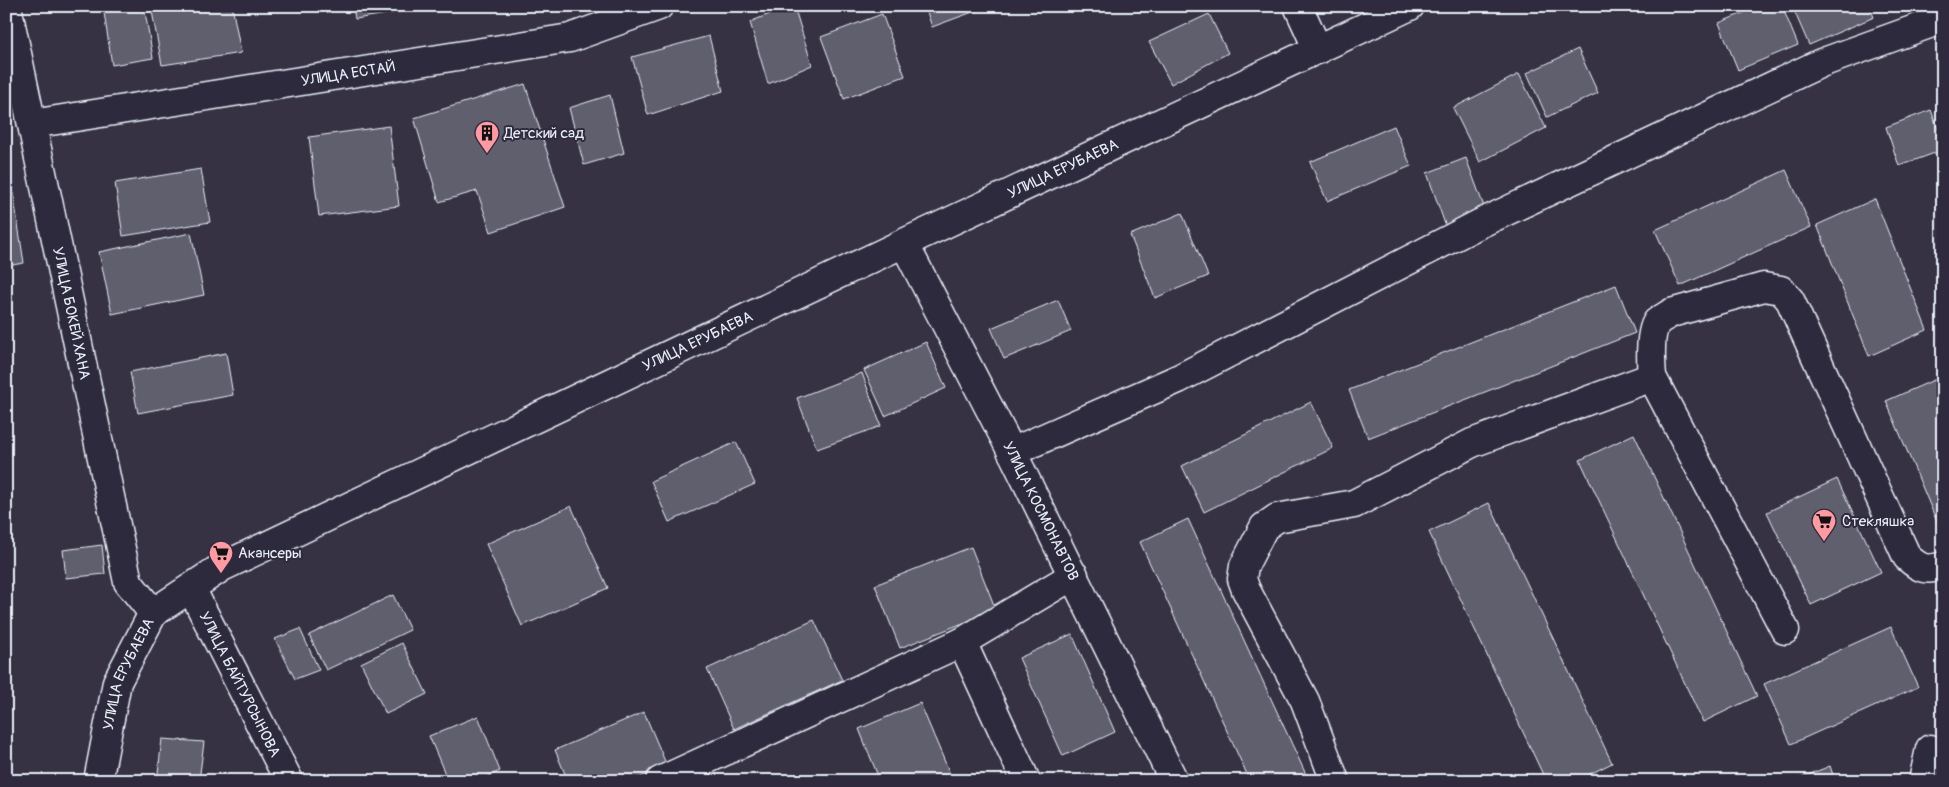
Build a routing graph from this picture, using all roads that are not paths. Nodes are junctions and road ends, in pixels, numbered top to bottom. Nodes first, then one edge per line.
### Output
1 (7, 6) edge
2 (659, 6) edge
3 (1298, 6) edge
4 (1410, 6) edge
5 (1943, 19) edge
6 (1318, 50) junction
7 (32, 124) junction
8 (904, 244) junction
9 (1652, 377) junction
10 (1012, 452) junction
11 (1943, 566) edge
12 (1074, 575) junction
13 (191, 588) junction
14 (153, 613) junction
15 (1786, 630) dead end
16 (962, 642) junction
17 (1930, 749) dead end
18 (98, 781) edge
19 (289, 781) edge
20 (660, 781) edge
21 (1026, 781) edge
22 (1174, 781) edge
23 (1335, 781) edge
24 (1924, 781) edge

1 - 7 street, УЛИЦА БОКЕЙ ХАНА
2 - 7 street, УЛИЦА ЕСТАЙ
3 - 6 street
4 - 6 street, УЛИЦА ЕРУБАЕВА
5 - 10 street
6 - 8 street, УЛИЦА ЕРУБАЕВА
7 - 14 street, УЛИЦА БОКЕЙ ХАНА
8 - 10 street, УЛИЦА КОСМОНАВТОВ
8 - 13 street, УЛИЦА ЕРУБАЕВА
9 - 11 street
9 - 15 street
9 - 23 street
10 - 12 street, УЛИЦА КОСМОНАВТОВ
12 - 16 street
12 - 22 street, УЛИЦА КОСМОНАВТОВ
13 - 14 street, УЛИЦА ЕРУБАЕВА
13 - 19 street, УЛИЦА БАЙТУРСЫНОВА
14 - 18 street, УЛИЦА ЕРУБАЕВА
16 - 20 street
16 - 21 street
17 - 24 street

